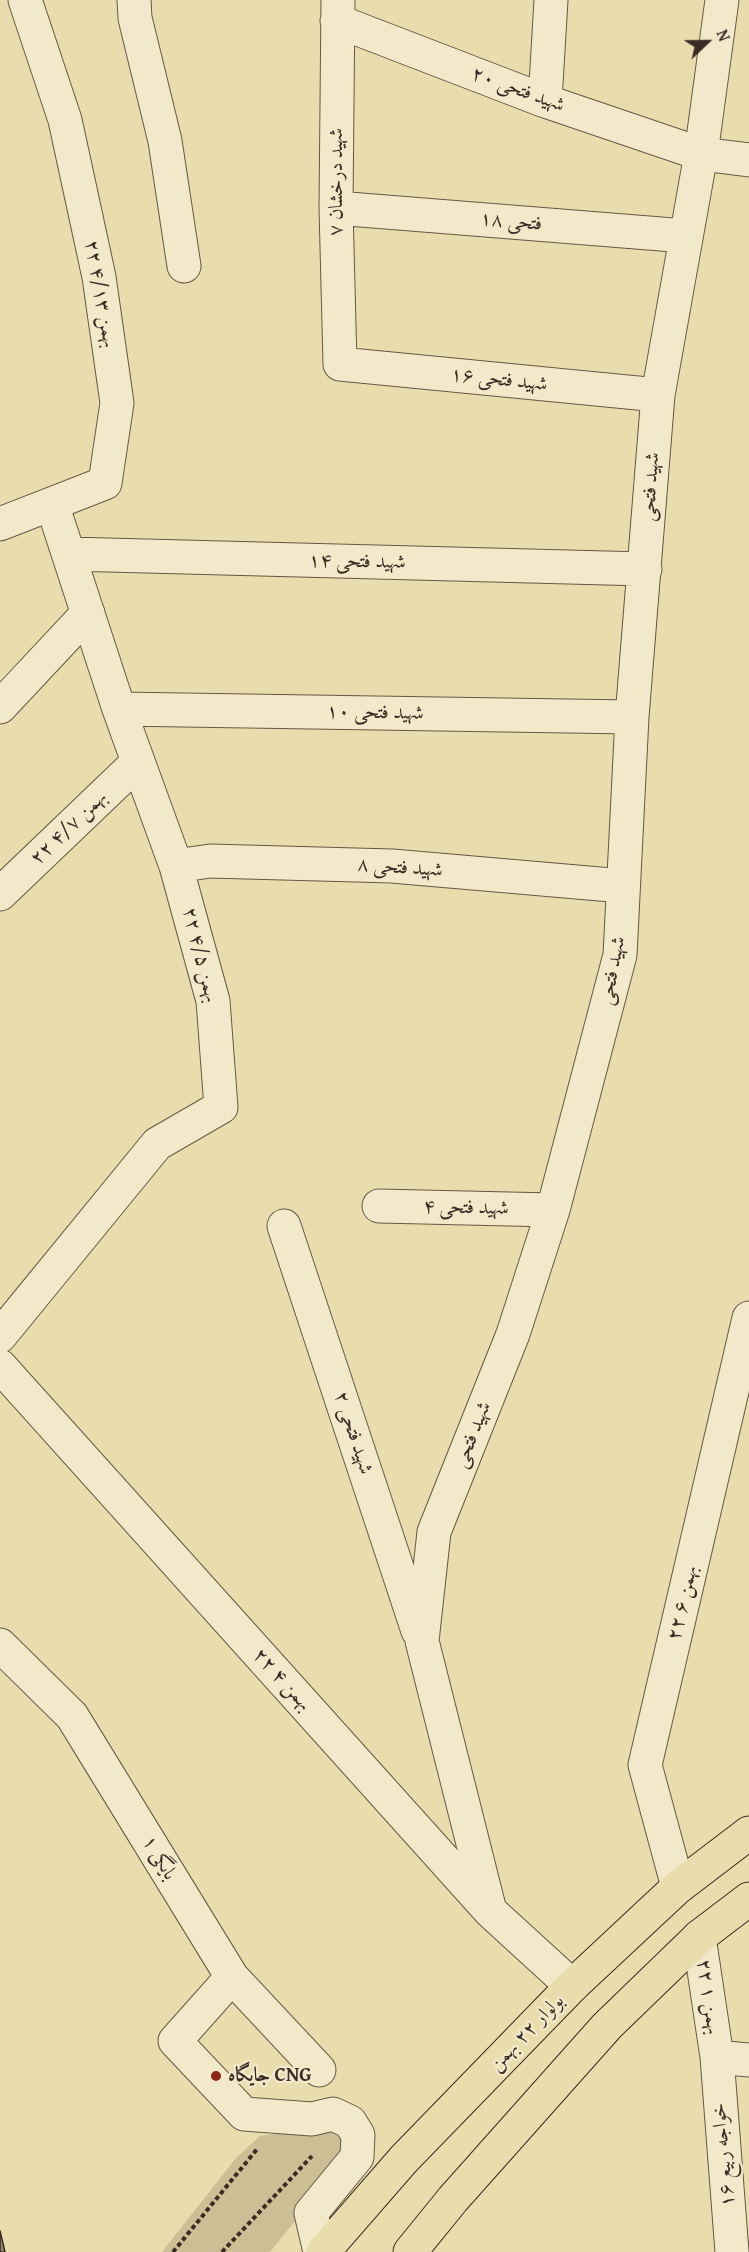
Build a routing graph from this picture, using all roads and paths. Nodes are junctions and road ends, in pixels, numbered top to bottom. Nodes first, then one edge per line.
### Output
1 (25, 0) edge
2 (134, 0) edge
3 (552, 0) edge
4 (722, 0) edge
5 (337, 11) edge
6 (545, 101) junction
7 (701, 154) junction
8 (749, 160) edge
9 (336, 208) junction
10 (686, 236) junction
11 (184, 266) dead end
12 (340, 364) joint
13 (658, 395) junction
14 (52, 504) junction
15 (0, 524) edge
16 (69, 554) junction
17 (645, 569) junction
18 (88, 613) junction
19 (0, 707) edge
20 (118, 709) junction
21 (632, 717) junction
22 (138, 762) junction
23 (176, 866) junction
24 (623, 886) junction
25 (0, 894) edge
26 (379, 1206) dead end
27 (553, 1210) junction
28 (284, 1226) dead end
29 (749, 1318) edge
30 (0, 1336) edge
31 (0, 1366) edge
32 (422, 1641) junction
33 (0, 1645) edge
34 (749, 1833) edge
35 (678, 1887) junction
36 (749, 1899) edge
37 (490, 1911) junction
38 (699, 1937) junction
39 (232, 1977) junction
40 (572, 1986) junction
41 (717, 2057) junction
42 (749, 2060) edge
43 (319, 2070) dead end
44 (282, 2118) junction
45 (350, 2122) junction
46 (173, 2252) edge
47 (222, 2252) edge
48 (322, 2252) edge
49 (410, 2252) edge
50 (732, 2252) edge

1 - 14 street, ۲۲ بهمن ۴/۱۳
2 - 11 street
3 - 6 street
4 - 7 street, شهید فتحی
5 - 6 street, شهید فتحی ۲۰
5 - 9 street, شهید درخشان ۷
6 - 7 street, شهید فتحی ۲۰
7 - 8 street, شهید فتحی ۲۰
7 - 10 street, شهید فتحی
9 - 10 street, فتحی ۱۸
9 - 12 street, شهید درخشان ۷
10 - 13 street, شهید فتحی
12 - 13 street, شهید فتحی ۱۶
13 - 17 street, شهید فتحی
14 - 15 street, ۲۲ بهمن ۴/۱۳
14 - 16 street, ۲۲ بهمن ۴/۵
16 - 17 street, شهید فتحی ۱۴
16 - 18 street, ۲۲ بهمن ۴/۵
17 - 21 street, شهید فتحی
18 - 19 street
18 - 20 street, ۲۲ بهمن ۴/۵
20 - 21 street, شهید فتحی ۱۰
20 - 22 street, ۲۲ بهمن ۴/۵
21 - 24 street, شهید فتحی
22 - 23 street, ۲۲ بهمن ۴/۵
22 - 25 street, ۲۲ بهمن ۴/۷
23 - 24 street, شهید فتحی ۸
23 - 30 street, ۲۲ بهمن ۴/۵
24 - 27 street, شهید فتحی
26 - 27 street, شهید فتحی ۴
27 - 32 street, شهید فتحی
28 - 32 street, شهید فتحی ۲
29 - 35 street, ۲۲ بهمن ۶
31 - 37 street, ۲۲ بهمن ۴
32 - 37 street, شهید فتحی
33 - 39 street, بایگی ۱
34 - 35 main road, بولوار ۲۲ بهمن
35 - 40 main road, بولوار ۲۲ بهمن
36 - 38 main road
37 - 40 street, ۲۲ بهمن ۴
38 - 41 street, ۲۲ بهمن ١
38 - 49 main road
39 - 43 street, بایگی ۱
39 - 44 street
40 - 48 main road, بولوار ۲۲ بهمن
41 - 42 street
41 - 50 street, خواجه ربیع ۱۶
44 - 45 street
44 - 46 path
45 - 47 path
45 - 48 street

